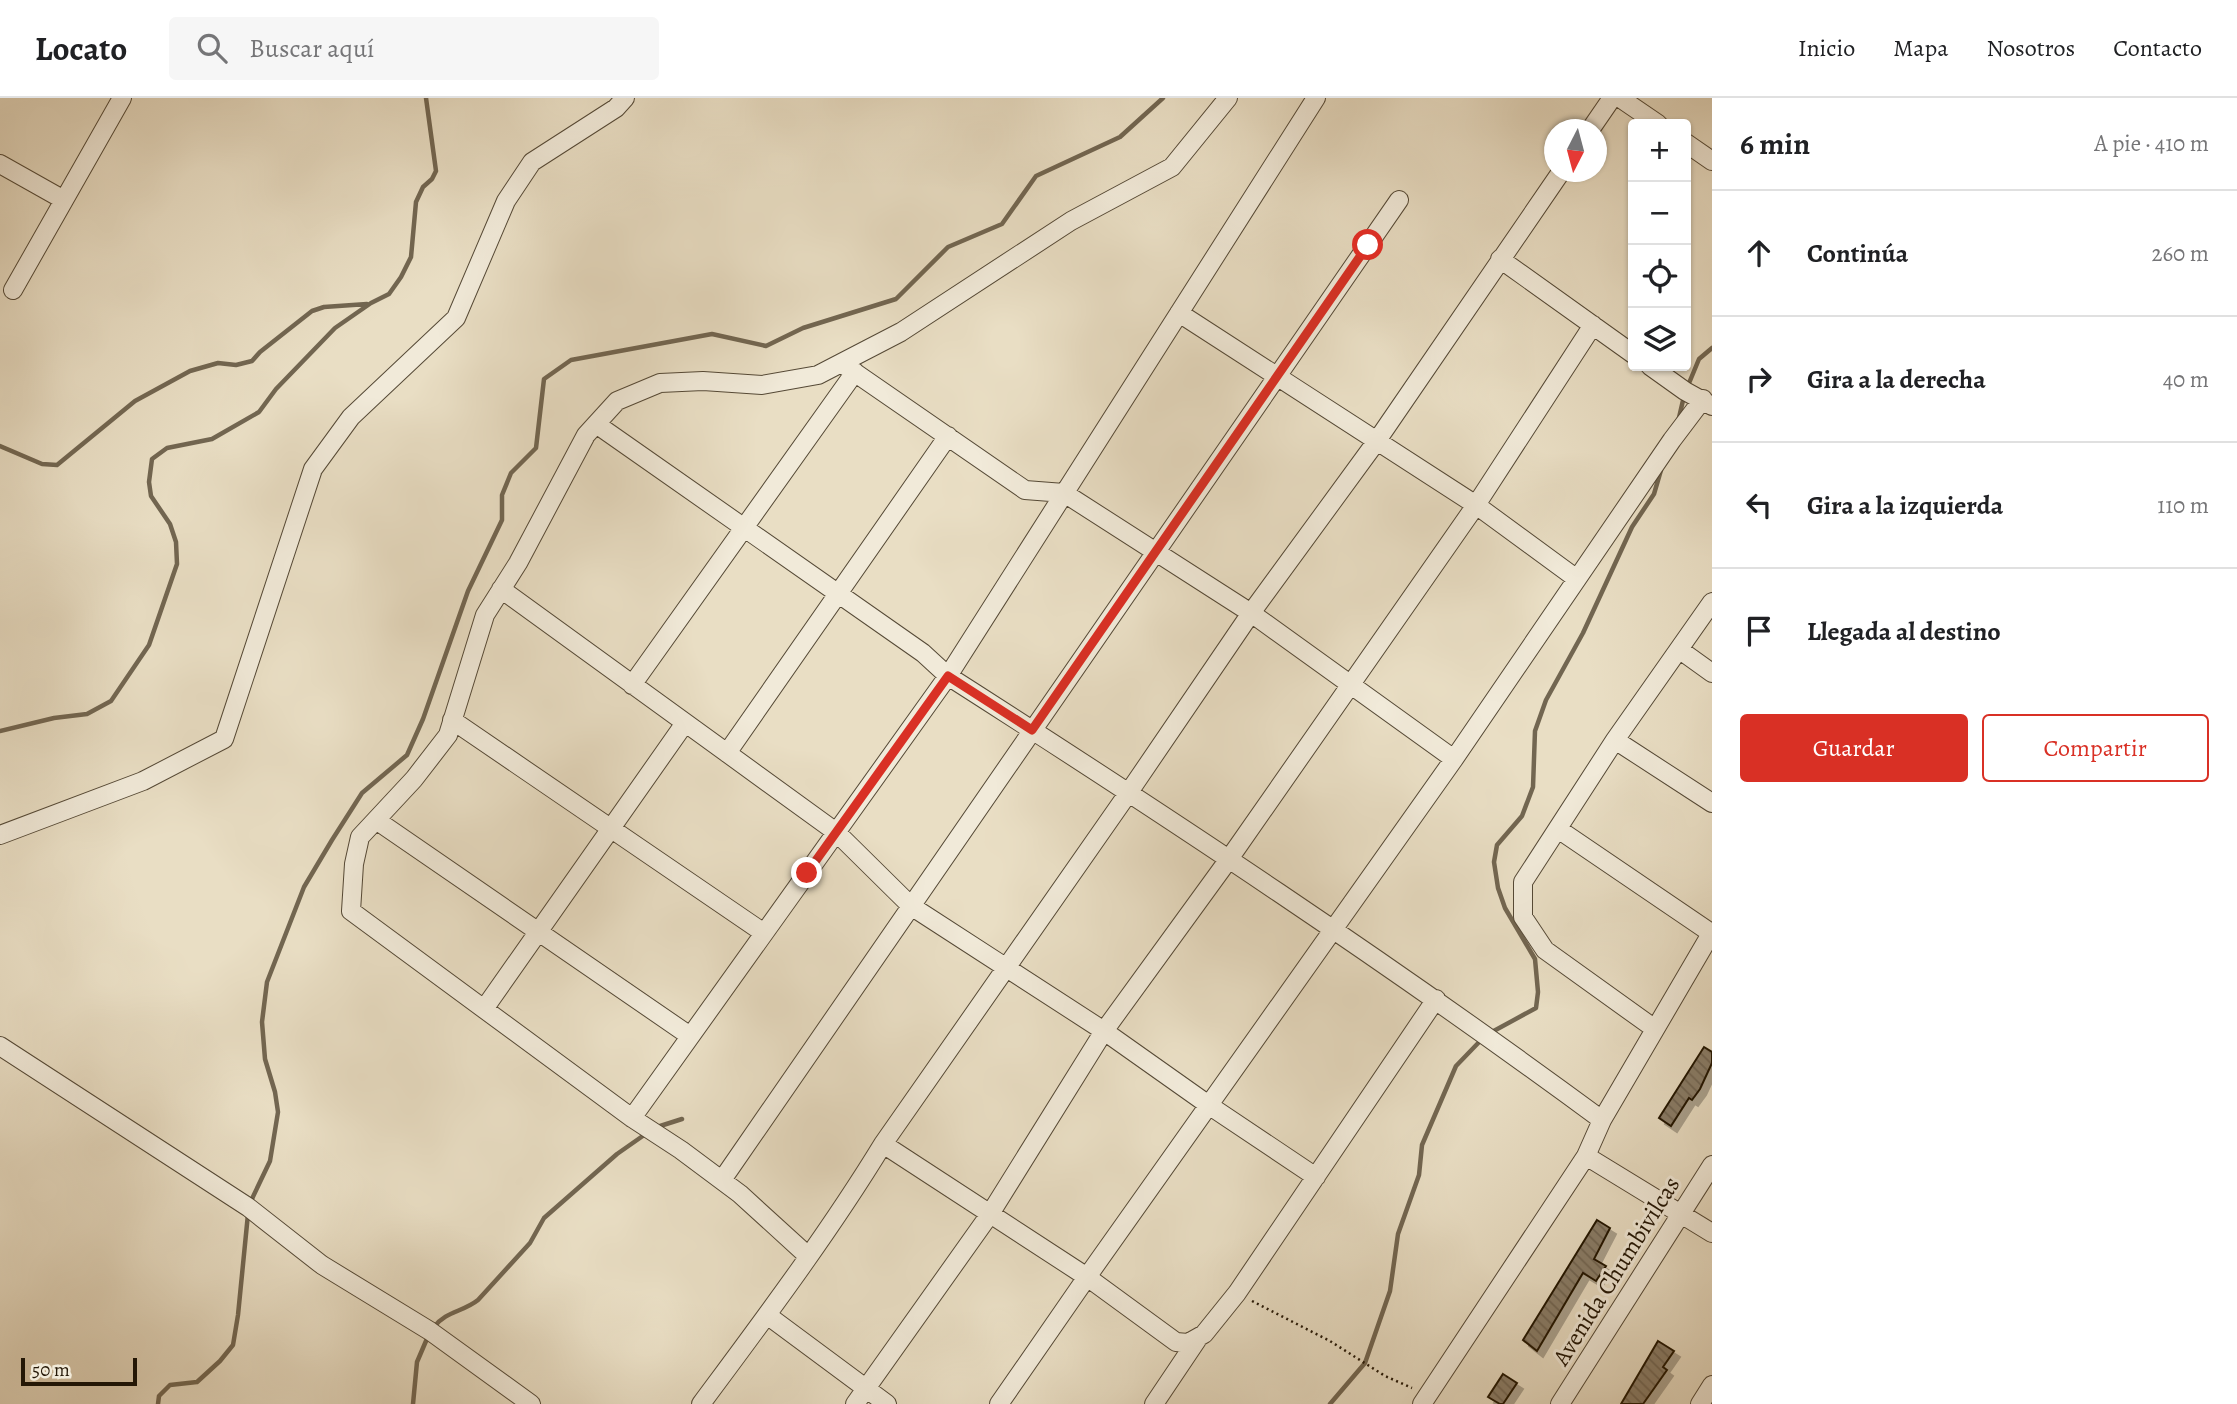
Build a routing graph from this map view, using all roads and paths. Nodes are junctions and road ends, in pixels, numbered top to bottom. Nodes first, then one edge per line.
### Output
1 (122, 98) edge
2 (625, 98) edge
3 (1228, 98) edge
4 (1316, 98) edge
5 (1612, 98) edge
6 (1620, 98) edge
7 (1598, 119) edge
8 (1651, 119) edge
9 (1691, 146) edge
10 (1712, 161) edge
11 (0, 164) edge
12 (1554, 182) edge
13 (64, 200) junction
14 (1399, 200) dead end
15 (1500, 259) junction
16 (13, 290) dead end
17 (1179, 313) junction
18 (1593, 325) junction
19 (1628, 350) edge
20 (848, 368) junction
21 (1657, 371) edge
22 (1276, 378) junction
23 (1707, 403) edge
24 (596, 424) junction
25 (948, 436) junction
26 (1376, 442) junction
27 (1064, 493) junction
28 (1476, 505) junction
29 (744, 528) junction
30 (1156, 552) junction
31 (1577, 579) junction
32 (501, 589) junction
33 (838, 594) junction
34 (1712, 602) edge
35 (1251, 613) junction
36 (1680, 650) junction
37 (1712, 673) edge
38 (948, 676) junction
39 (1350, 684) junction
40 (632, 685) junction
41 (452, 720) junction
42 (685, 723) junction
43 (1032, 730) junction
44 (1615, 740) junction
45 (727, 754) junction
46 (1454, 759) junction
47 (1129, 792) junction
48 (1712, 803) edge
49 (376, 820) junction
50 (611, 829) junction
51 (1558, 829) junction
52 (836, 832) junction
53 (0, 835) edge
54 (1229, 859) junction
55 (911, 906) junction
56 (1333, 929) junction
57 (538, 932) junction
58 (764, 933) junction
59 (1712, 933) edge
60 (1007, 969) junction
61 (1436, 999) junction
62 (484, 1009) junction
63 (1655, 1029) junction
64 (1104, 1031) junction
65 (690, 1037) junction
66 (0, 1046) edge
67 (1210, 1106) junction
68 (632, 1118) junction
69 (1602, 1119) junction
70 (883, 1144) junction
71 (1586, 1156) junction
72 (1712, 1165) edge
73 (1316, 1177) junction
74 (722, 1180) junction
75 (990, 1214) junction
76 (1681, 1215) junction
77 (1712, 1233) edge
78 (808, 1256) junction
79 (1087, 1277) junction
80 (1237, 1293) junction
81 (767, 1315) junction
82 (1197, 1340) junction
83 (1712, 1385) edge
84 (866, 1389) junction
85 (1430, 1401) edge
86 (531, 1404) edge
87 (701, 1404) edge
88 (855, 1404) edge
89 (887, 1404) edge
90 (999, 1404) edge
91 (1154, 1404) edge
92 (1560, 1404) edge
93 (1700, 1404) edge

1 - 13 street
2 - 53 street
3 - 20 street
4 - 17 street
5 - 7 street
6 - 8 street
9 - 10 street
11 - 13 street
12 - 15 street
13 - 16 street
14 - 22 street
15 - 18 street
15 - 26 street
17 - 22 street
17 - 27 street
18 - 19 street
18 - 28 street
20 - 24 street
20 - 25 street
20 - 29 street
21 - 23 street
22 - 26 street
22 - 30 street
23 - 31 street
24 - 29 street
24 - 32 street
25 - 27 street
25 - 33 street
26 - 28 street
26 - 35 street
27 - 30 street
27 - 38 street
28 - 31 street
28 - 39 street
29 - 33 street
29 - 40 street
30 - 35 street
30 - 43 street
31 - 46 street
32 - 40 street
32 - 41 street
33 - 38 street
33 - 45 street
34 - 36 street
35 - 39 street
35 - 47 street
36 - 37 street
36 - 44 street
38 - 43 street
38 - 52 street
39 - 46 street
39 - 54 street
40 - 42 street
41 - 49 street
41 - 50 street
42 - 45 street
42 - 50 street
43 - 47 street
43 - 55 street
44 - 48 street
44 - 51 street
45 - 52 street
46 - 56 street
47 - 54 street
47 - 60 street
49 - 57 street
49 - 62 street
50 - 57 street
50 - 58 street
51 - 59 street
51 - 63 street
52 - 55 street
52 - 58 street
54 - 56 street
54 - 64 street
55 - 60 street
55 - 74 street
56 - 61 street
56 - 67 street
57 - 62 street
57 - 65 street
58 - 65 street
59 - 63 street
60 - 64 street
60 - 70 street
61 - 69 street
61 - 73 street
62 - 68 street
63 - 69 street
64 - 67 street
64 - 75 street
65 - 68 street
66 - 86 street
67 - 73 street
67 - 79 street
68 - 74 street
69 - 71 street
70 - 75 street
70 - 78 street
71 - 76 street
71 - 85 street
72 - 76 street, Avenida Chumbivilcas
73 - 80 street
74 - 78 street
75 - 79 street
75 - 84 street
76 - 77 street
76 - 92 street, Avenida Chumbivilcas
78 - 81 street
79 - 82 street
79 - 90 street
80 - 82 street
80 - 85 path
81 - 84 street
81 - 87 street
82 - 91 street
83 - 93 street
84 - 88 street
84 - 89 street

